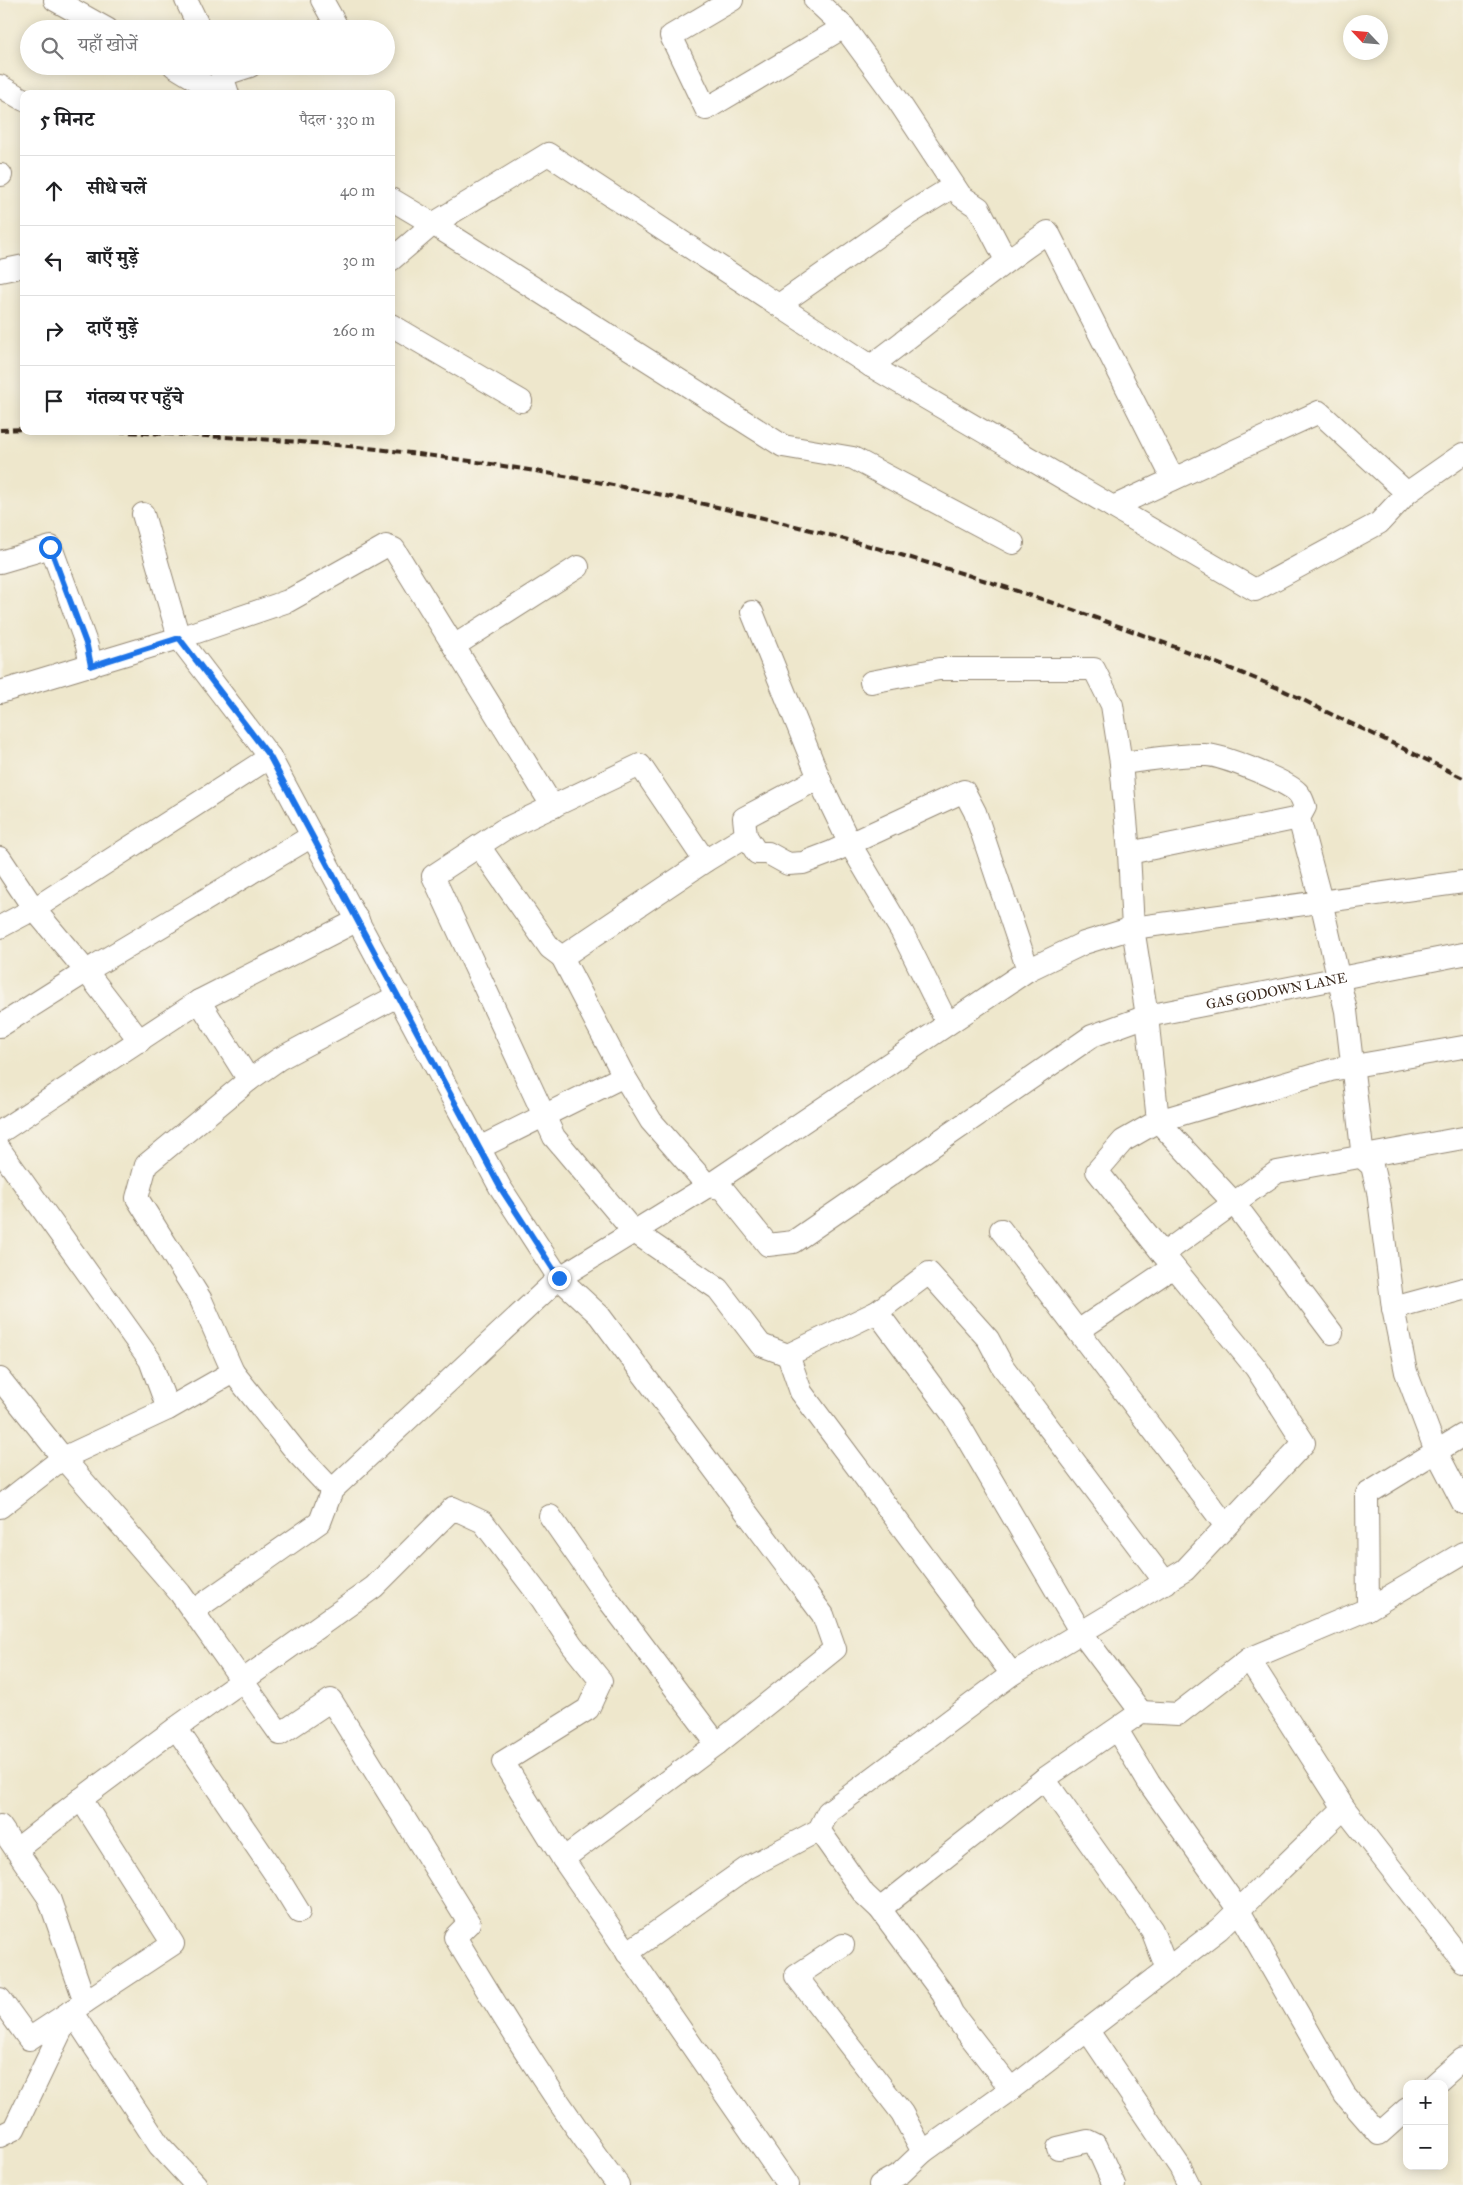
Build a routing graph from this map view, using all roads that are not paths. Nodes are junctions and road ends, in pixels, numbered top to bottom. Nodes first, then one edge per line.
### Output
1 (55, 0) edge
2 (186, 0) edge
3 (322, 0) edge
4 (732, 0) edge
5 (816, 0) edge
6 (91, 20) edge
7 (196, 20) edge
8 (333, 20) edge
9 (844, 27) junction
10 (198, 75) edge
11 (234, 75) edge
12 (220, 83) edge
13 (0, 86) edge
14 (20, 98) edge
15 (954, 186) junction
16 (395, 201) edge
17 (433, 224) junction
18 (395, 257) edge
19 (1006, 260) junction
20 (20, 267) edge
21 (0, 271) edge
22 (779, 305) junction
23 (395, 327) edge
24 (871, 366) junction
25 (520, 401) dead end
26 (1463, 454) edge
27 (1173, 479) junction
28 (1407, 493) junction
29 (1113, 507) junction
30 (143, 514) dead end
31 (1013, 543) dead end
32 (0, 562) edge
33 (578, 567) dead end
34 (752, 612) dead end
35 (179, 638) junction
36 (454, 646) junction
37 (91, 666) junction
38 (871, 682) dead end
39 (0, 692) edge
40 (270, 757) junction
41 (1121, 763) junction
42 (819, 778) junction
43 (553, 807) junction
44 (1299, 818) junction
45 (312, 836) junction
46 (746, 836) junction
47 (850, 844) junction
48 (479, 846) junction
49 (1129, 853) junction
50 (0, 858) edge
51 (705, 861) junction
52 (1463, 882) edge
53 (1321, 901) junction
54 (34, 909) junction
55 (358, 920) junction
56 (0, 927) edge
57 (1133, 928) junction
58 (1463, 954) edge
59 (562, 957) junction
60 (1028, 970) junction
61 (86, 971) junction
62 (1339, 978) junction
63 (399, 996) junction
64 (199, 1002) junction
65 (1147, 1016) junction
66 (947, 1023) junction
67 (0, 1026) edge
68 (140, 1042) junction
69 (1463, 1047) edge
70 (1353, 1066) junction
71 (624, 1076) junction
72 (249, 1080) junction
73 (543, 1114) junction
74 (1158, 1121) junction
75 (0, 1132) edge
76 (1463, 1138) edge
77 (479, 1148) junction
78 (0, 1150) edge
79 (1363, 1158) junction
80 (708, 1186) junction
81 (1234, 1203) junction
82 (1001, 1230) dead end
83 (633, 1231) junction
84 (1168, 1261) junction
85 (559, 1278) junction
86 (1463, 1289) edge
87 (1393, 1308) junction
88 (877, 1312) junction
89 (1078, 1331) junction
90 (1332, 1333) dead end
91 (788, 1355) junction
92 (233, 1372) junction
93 (0, 1379) edge
94 (168, 1409) junction
95 (1463, 1435) edge
96 (1436, 1451) junction
97 (63, 1458) junction
98 (332, 1490) junction
99 (1463, 1503) edge
100 (0, 1507) edge
101 (550, 1516) dead end
102 (1226, 1526) junction
103 (1463, 1553) edge
104 (1166, 1583) junction
105 (1368, 1609) junction
106 (193, 1611) junction
107 (1080, 1631) junction
108 (1249, 1659) junction
109 (1012, 1674) junction
110 (242, 1681) junction
111 (1141, 1712) junction
112 (176, 1728) junction
113 (1117, 1730) junction
114 (717, 1744) junction
115 (1044, 1779) junction
116 (81, 1799) junction
117 (1344, 1808) junction
118 (0, 1826) edge
119 (819, 1830) junction
120 (26, 1842) dead end
121 (563, 1859) junction
122 (880, 1909) junction
123 (1238, 1909) junction
124 (299, 1912) dead end
125 (842, 1945) dead end
126 (627, 1953) junction
127 (1463, 1961) edge
128 (1167, 1969) junction
129 (0, 1999) edge
130 (78, 2007) junction
131 (1088, 2031) junction
132 (1463, 2059) edge
133 (1439, 2080) edge
134 (1011, 2090) junction
135 (1403, 2113) edge
136 (0, 2136) edge
137 (1058, 2148) dead end
138 (923, 2152) junction
139 (907, 2179) edge
140 (196, 2185) edge
141 (618, 2185) edge
142 (788, 2185) edge
143 (880, 2185) edge
144 (1114, 2185) edge
145 (1190, 2185) edge

1 - 6 street
2 - 7 street
3 - 8 street
4 - 9 street
5 - 9 street
9 - 15 street
10 - 12 street
11 - 12 street
13 - 14 street
15 - 19 street
15 - 22 street
16 - 17 street
17 - 18 street
17 - 22 street
17 - 31 street
19 - 24 street
19 - 27 street
20 - 21 street
22 - 24 street
23 - 25 street
24 - 29 street
26 - 28 street
27 - 28 street
27 - 29 street
28 - 29 street
30 - 35 street
32 - 37 street
33 - 36 street
34 - 42 street
35 - 36 street
35 - 37 street
35 - 40 street
36 - 43 street
37 - 39 street
38 - 41 street
40 - 45 street
40 - 54 street
41 - 44 street
41 - 49 street
42 - 46 street
42 - 47 street
43 - 48 street
43 - 51 street
44 - 49 street
44 - 53 street
45 - 55 street
45 - 61 street
46 - 47 street
46 - 51 street
47 - 60 street
47 - 66 street
48 - 59 street
48 - 73 street
49 - 57 street
50 - 54 street
51 - 59 street
52 - 53 street
53 - 57 street
53 - 62 street
54 - 56 street
54 - 61 street
55 - 63 street
55 - 64 street
57 - 60 street
57 - 65 street
58 - 62 street, GAS GODOWN LANE
59 - 71 street
60 - 66 street
61 - 67 street
61 - 68 street
62 - 65 street, GAS GODOWN LANE
62 - 70 street
63 - 72 street
63 - 77 street
64 - 68 street
64 - 72 street
65 - 74 street
65 - 80 street, GAS GODOWN LANE
66 - 80 street
68 - 75 street
69 - 70 street
70 - 74 street
70 - 79 street
71 - 73 street
71 - 80 street
72 - 92 street
73 - 77 street
73 - 83 street
74 - 81 street
74 - 84 street
76 - 79 street
77 - 85 street
78 - 94 street
79 - 81 street
79 - 87 street
80 - 83 street
81 - 84 street
81 - 90 street
82 - 89 street
83 - 85 street
83 - 91 street
84 - 89 street
84 - 102 street
85 - 98 street
85 - 114 street
86 - 87 street
87 - 96 street
88 - 91 street
88 - 104 street
88 - 107 street
89 - 102 street
91 - 109 street
92 - 94 street
92 - 98 street
93 - 97 street
94 - 97 street
95 - 96 street
96 - 99 street
96 - 105 street
97 - 100 street
97 - 106 street
98 - 106 street
101 - 114 street
102 - 104 street
103 - 105 street
104 - 107 street
105 - 108 street
106 - 110 street
107 - 109 street
107 - 111 street
108 - 111 street
108 - 117 street
109 - 119 street
110 - 112 street
110 - 121 street
110 - 141 street
111 - 113 street
112 - 116 street
112 - 124 street
113 - 115 street
113 - 123 street
114 - 121 street
115 - 122 street
115 - 128 street
116 - 120 street
116 - 130 street
117 - 123 street
117 - 127 street
118 - 130 street
119 - 122 street
119 - 126 street
121 - 126 street
122 - 134 street
123 - 128 street
123 - 135 street
125 - 138 street
126 - 142 street
128 - 131 street
129 - 130 street
130 - 136 street
130 - 140 street
131 - 134 street
131 - 145 street
132 - 133 street
134 - 138 street
137 - 144 street
138 - 139 street
139 - 143 street

